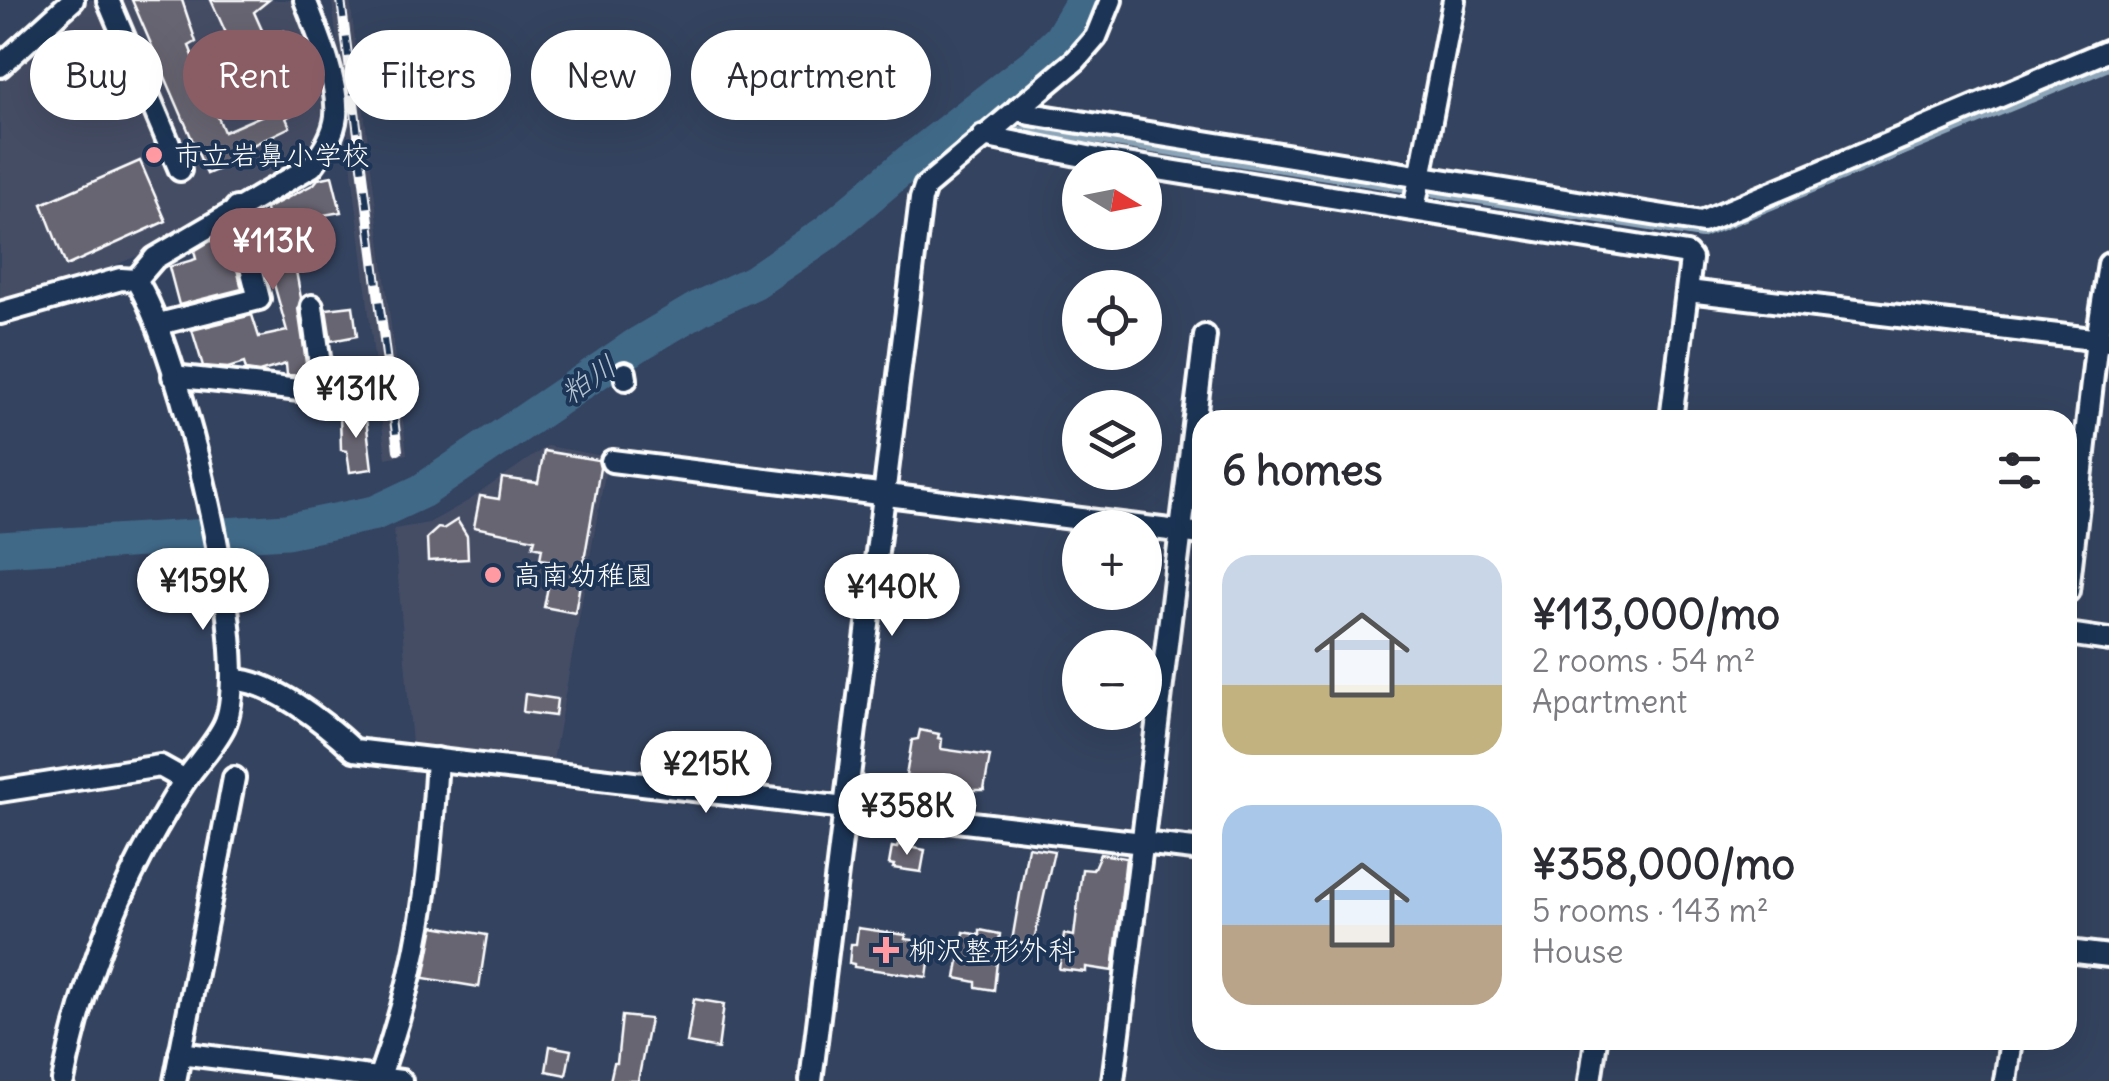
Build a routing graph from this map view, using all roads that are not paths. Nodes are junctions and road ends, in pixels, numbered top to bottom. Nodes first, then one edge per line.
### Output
1 (73, 0) edge
2 (108, 0) edge
3 (305, 0) edge
4 (1111, 0) edge
5 (1454, 0) edge
6 (2109, 50) edge
7 (0, 66) edge
8 (999, 123) junction
9 (180, 170) dead end
10 (1417, 193) junction
11 (236, 208) junction
12 (2109, 264) edge
13 (136, 280) junction
14 (1688, 291) junction
15 (312, 306) dead end
16 (0, 314) edge
17 (159, 324) junction
18 (1205, 336) dead end
19 (2103, 340) edge
20 (174, 376) junction
21 (1200, 410) edge
22 (1672, 410) edge
23 (612, 461) dead end
24 (885, 495) junction
25 (2077, 526) edge
26 (1192, 533) edge
27 (2077, 635) edge
28 (2109, 640) edge
29 (232, 680) junction
30 (436, 758) junction
31 (234, 778) dead end
32 (186, 780) junction
33 (0, 791) edge
34 (846, 808) junction
35 (1142, 842) junction
36 (1192, 849) edge
37 (2077, 952) edge
38 (2109, 956) edge
39 (1595, 1050) edge
40 (2010, 1050) edge
41 (180, 1053) junction
42 (379, 1079) edge
43 (63, 1081) edge
44 (175, 1081) edge
45 (401, 1081) edge
46 (811, 1081) edge
47 (1112, 1081) edge
48 (1590, 1081) edge
49 (2005, 1081) edge

1 - 7 street
2 - 9 street
3 - 11 street
4 - 8 street
5 - 10 street
6 - 10 street
8 - 10 street
8 - 10 street
8 - 24 street
10 - 14 street
11 - 13 street
11 - 17 street
12 - 19 street
13 - 16 street
13 - 17 street
14 - 19 street
14 - 22 street
15 - 20 street
17 - 20 street
18 - 21 street
19 - 25 street
20 - 29 street
23 - 24 street
24 - 26 street
24 - 34 street
26 - 35 street
27 - 28 street
29 - 30 street
29 - 32 street
30 - 34 street
30 - 42 street
31 - 41 street
32 - 33 street
32 - 43 street
34 - 35 street
34 - 46 street
35 - 36 street
35 - 47 street
37 - 38 street
39 - 48 street
40 - 49 street
41 - 42 street
41 - 44 street
42 - 45 street

